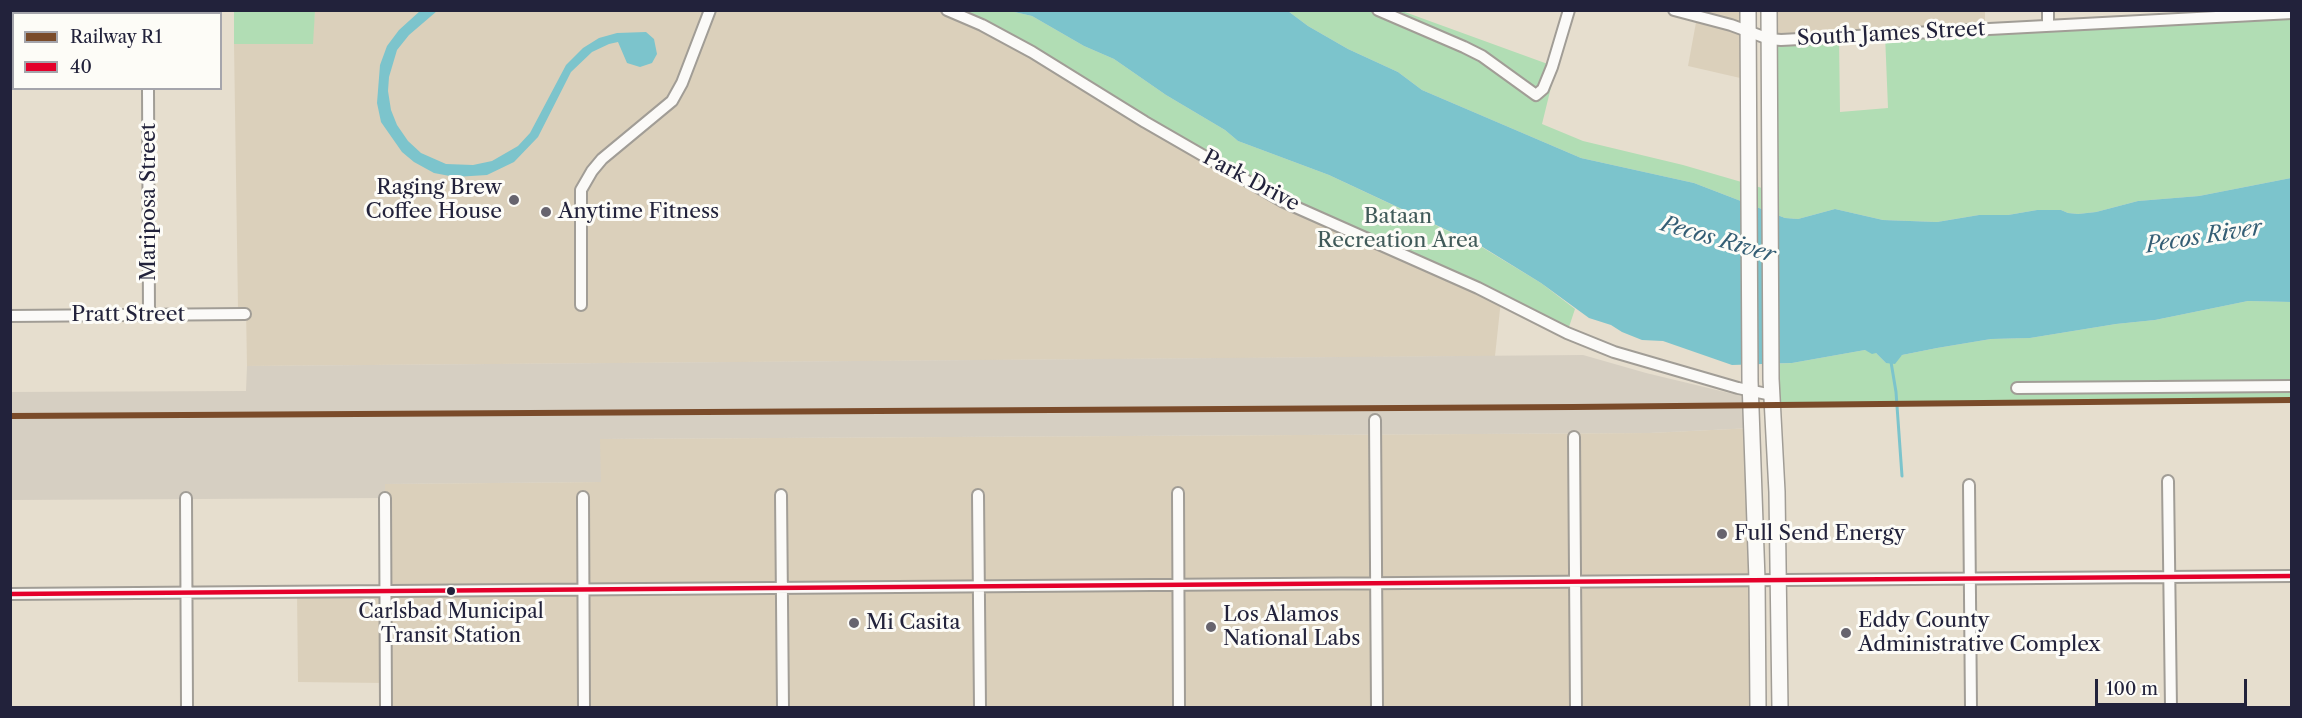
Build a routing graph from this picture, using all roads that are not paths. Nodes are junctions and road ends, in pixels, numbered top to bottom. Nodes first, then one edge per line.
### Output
1 (710, 10) edge
2 (947, 10) edge
3 (1378, 10) edge
4 (1569, 10) edge
5 (1674, 10) edge
6 (1748, 10) edge
7 (1769, 10) edge
8 (2048, 10) edge
9 (2292, 13) edge
10 (2048, 26) junction
11 (1748, 31) junction
12 (1769, 39) junction
13 (148, 90) edge
14 (581, 305) dead end
15 (245, 314) dead end
16 (149, 315) junction
17 (10, 316) edge
18 (1750, 383) junction
19 (2292, 386) edge
20 (2017, 388) dead end
21 (1772, 395) junction
22 (1375, 420) dead end
23 (1574, 437) dead end
24 (2168, 482) dead end
25 (1969, 485) dead end
26 (1178, 493) dead end
27 (781, 495) dead end
28 (978, 495) dead end
29 (583, 497) dead end
30 (186, 498) dead end
31 (385, 498) dead end
32 (2292, 576) edge
33 (2169, 577) junction
34 (1970, 578) junction
35 (1778, 579) junction
36 (1757, 580) junction
37 (1575, 582) junction
38 (1376, 583) junction
39 (1179, 585) junction
40 (979, 586) junction
41 (782, 587) junction
42 (583, 588) junction
43 (386, 590) junction
44 (186, 592) junction
45 (10, 594) edge
46 (187, 708) edge
47 (386, 708) edge
48 (584, 708) edge
49 (783, 708) edge
50 (981, 708) edge
51 (1179, 708) edge
52 (1377, 708) edge
53 (1576, 708) edge
54 (1758, 708) edge
55 (1780, 708) edge
56 (1971, 708) edge
57 (2171, 708) edge

1 - 14 street
2 - 18 street, Park Drive
3 - 4 street
5 - 11 street, South James Street
6 - 11 highway
7 - 12 highway
8 - 10 street
9 - 10 street, South James Street
10 - 12 street, South James Street
11 - 12 street, South James Street
11 - 18 highway
12 - 21 highway
13 - 16 street, Mariposa Street
15 - 16 street, Pratt Street
16 - 17 street, Pratt Street
18 - 21 street, Park Drive
18 - 36 highway
19 - 20 street
21 - 35 highway
22 - 38 street
23 - 37 street
24 - 33 street
25 - 34 street
26 - 39 street
27 - 41 street
28 - 40 street
29 - 42 street
30 - 44 street
31 - 43 street
32 - 33 street
33 - 34 street
33 - 57 street
34 - 35 street
34 - 56 street
35 - 36 street
35 - 55 highway
36 - 37 street
36 - 54 highway
37 - 38 street
37 - 53 street
38 - 39 street
38 - 52 street
39 - 40 street
39 - 51 street
40 - 41 street
40 - 50 street
41 - 42 street
41 - 49 street
42 - 43 street
42 - 48 street
43 - 44 street
43 - 47 street
44 - 45 street
44 - 46 street

